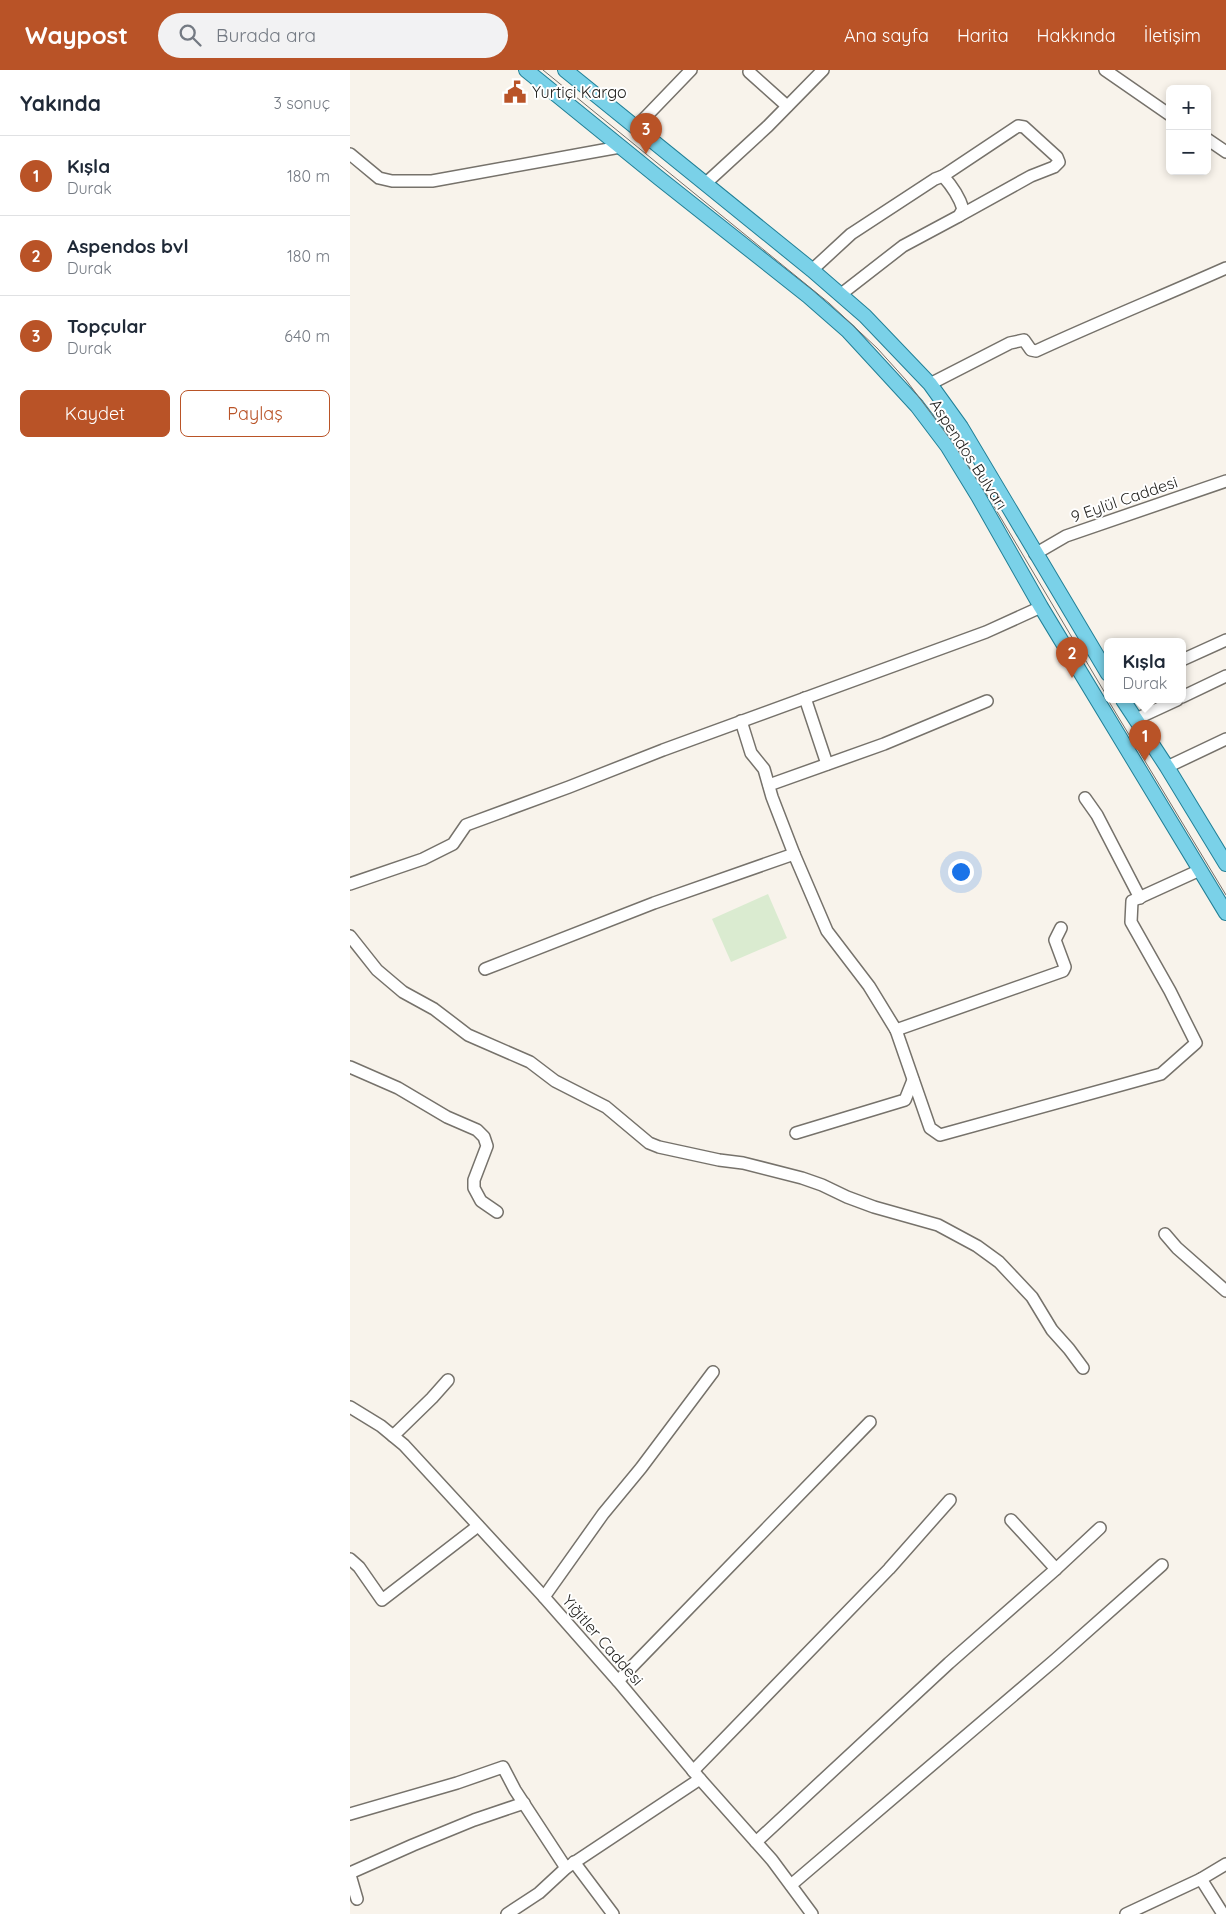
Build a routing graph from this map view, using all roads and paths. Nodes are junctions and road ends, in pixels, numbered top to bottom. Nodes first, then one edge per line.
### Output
1 (526, 70) edge
2 (691, 70) edge
3 (823, 70) edge
4 (1105, 70) edge
5 (571, 72) edge
6 (750, 72) dead end
7 (788, 106) junction
8 (1166, 112) edge
9 (636, 127) junction
10 (1211, 143) edge
11 (620, 147) junction
12 (1226, 152) edge
13 (350, 154) edge
14 (363, 165) junction
15 (350, 166) edge
16 (943, 176) junction
17 (705, 184) junction
18 (959, 216) junction
19 (1226, 268) edge
20 (812, 270) junction
21 (840, 295) junction
22 (930, 384) junction
23 (1226, 481) edge
24 (1035, 554) junction
25 (1041, 607) junction
26 (1226, 640) edge
27 (1186, 658) edge
28 (1104, 667) edge
29 (1226, 676) edge
30 (1186, 695) edge
31 (804, 698) junction
32 (987, 701) dead end
33 (1126, 703) edge
34 (1170, 703) edge
35 (1136, 719) junction
36 (741, 721) junction
37 (1224, 743) edge
38 (826, 764) junction
39 (1167, 767) junction
40 (768, 785) junction
41 (1085, 798) dead end
42 (794, 854) junction
43 (1226, 864) edge
44 (1200, 870) junction
45 (350, 884) edge
46 (1140, 898) junction
47 (1226, 913) edge
48 (1061, 928) dead end
49 (350, 936) edge
50 (485, 969) dead end
51 (896, 1030) junction
52 (350, 1067) edge
53 (913, 1080) junction
54 (796, 1133) dead end
55 (497, 1212) dead end
56 (1165, 1234) dead end
57 (1226, 1291) edge
58 (1083, 1368) dead end
59 (713, 1372) dead end
60 (448, 1380) dead end
61 (350, 1407) edge
62 (870, 1422) dead end
63 (393, 1436) junction
64 (950, 1500) dead end
65 (1011, 1520) dead end
66 (478, 1526) junction
67 (1100, 1528) dead end
68 (350, 1559) edge
69 (1162, 1565) dead end
70 (1056, 1569) junction
71 (544, 1597) junction
72 (618, 1681) junction
73 (696, 1775) junction
74 (524, 1803) junction
75 (350, 1814) edge
76 (756, 1842) junction
77 (1226, 1864) edge
78 (570, 1865) junction
79 (350, 1874) edge
80 (1201, 1879) junction
81 (791, 1885) junction
82 (357, 1899) dead end
83 (611, 1913) edge
84 (507, 1914) edge
85 (812, 1914) edge
86 (1126, 1914) edge
87 (1223, 1914) edge

1 - 11 main road, Aspendos Bulvarı
2 - 9 street
3 - 7 street
4 - 8 street
5 - 9 main road, Aspendos Bulvarı
6 - 7 street
7 - 17 street
9 - 17 main road, Aspendos Bulvarı
10 - 12 street
11 - 14 street
11 - 25 main road, Aspendos Bulvarı
13 - 14 street
14 - 15 street
16 - 18 street
16 - 18 street
16 - 20 street
17 - 20 main road, Aspendos Bulvarı
18 - 21 street
19 - 22 street
20 - 21 main road, Aspendos Bulvarı
21 - 22 main road, Aspendos Bulvarı
22 - 24 main road, Aspendos Bulvarı
23 - 24 street, 9 Eylül Caddesi
24 - 28 main road, Aspendos Bulvarı
25 - 31 street
25 - 44 main road, Aspendos Bulvarı
26 - 27 street
29 - 30 street
31 - 36 street
31 - 38 street
32 - 38 street
33 - 35 main road
34 - 35 street
35 - 39 main road
36 - 40 street
36 - 45 street
37 - 39 street
38 - 40 street
39 - 43 main road
40 - 42 street
41 - 46 street
42 - 50 street
42 - 51 street
44 - 46 street
44 - 47 main road, Aspendos Bulvarı
46 - 53 street
48 - 51 street
49 - 58 street
51 - 53 street
52 - 55 street
53 - 54 street
56 - 57 street
59 - 71 street
60 - 63 street
61 - 63 street, Yiğitler Caddesi
62 - 72 street
63 - 66 street, Yiğitler Caddesi
64 - 73 street
65 - 70 street
66 - 68 street
66 - 71 street, Yiğitler Caddesi
67 - 70 street
69 - 81 street
70 - 76 street
71 - 72 street, Yiğitler Caddesi
72 - 73 street, Yiğitler Caddesi
73 - 76 street, Yiğitler Caddesi
73 - 78 street
74 - 75 street
74 - 78 street
74 - 79 street
76 - 81 street, Yiğitler Caddesi
77 - 80 street
78 - 83 street
78 - 84 street
79 - 82 street
80 - 86 street
80 - 87 street
81 - 85 street, Yiğitler Caddesi

